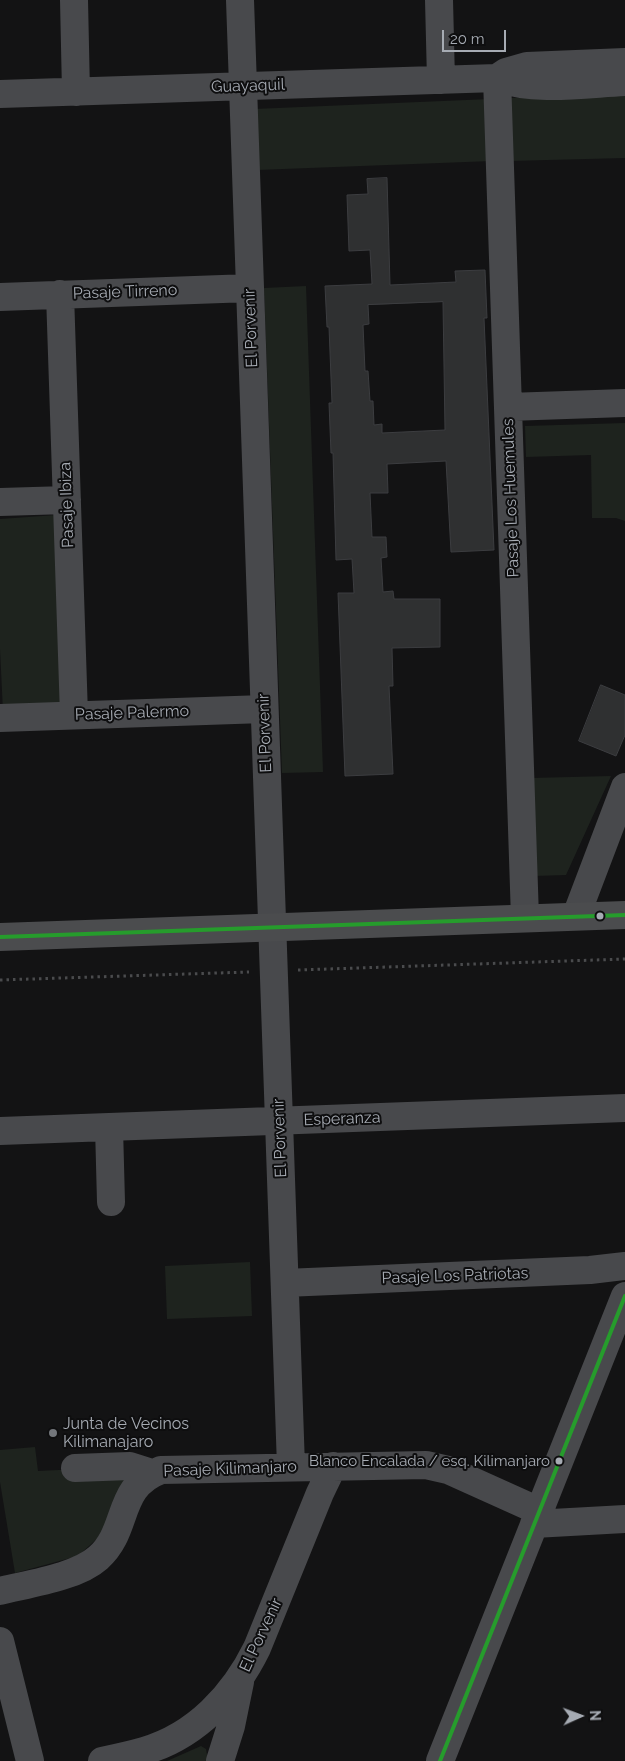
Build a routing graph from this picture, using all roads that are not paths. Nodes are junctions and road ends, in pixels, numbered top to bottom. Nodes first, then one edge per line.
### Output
1 (74, 0) edge
2 (240, 0) edge
3 (439, 0) edge
4 (625, 62) edge
5 (497, 78) junction
6 (441, 80) junction
7 (625, 82) edge
8 (243, 86) junction
9 (76, 92) junction
10 (0, 94) edge
11 (250, 288) junction
12 (60, 294) junction
13 (0, 296) edge
14 (625, 403) edge
15 (508, 407) junction
16 (67, 500) junction
17 (0, 502) edge
18 (264, 709) junction
19 (74, 715) junction
20 (0, 718) edge
21 (625, 787) edge
22 (625, 914) edge
23 (576, 916) junction
24 (525, 918) junction
25 (272, 927) junction
26 (0, 937) edge
27 (625, 1108) edge
28 (279, 1121) junction
29 (109, 1127) junction
30 (0, 1131) edge
31 (111, 1202) dead end
32 (625, 1266) edge
33 (285, 1283) junction
34 (625, 1296) edge
35 (291, 1466) junction
36 (334, 1466) junction
37 (75, 1468) dead end
38 (152, 1473) junction
39 (537, 1518) junction
40 (625, 1519) edge
41 (0, 1591) edge
42 (0, 1641) edge
43 (241, 1678) junction
44 (30, 1761) edge
45 (102, 1761) edge
46 (220, 1761) edge
47 (440, 1761) edge

1 - 9 street
2 - 8 street, El Porvenir
3 - 6 street
4 - 5 street, Guayaquil
5 - 6 street, Guayaquil
5 - 7 street, Guayaquil
5 - 15 street, Pasaje Los Huemules
6 - 8 street, Guayaquil
8 - 9 street, Guayaquil
8 - 11 street, El Porvenir
9 - 10 street, Guayaquil
11 - 12 street, Pasaje Tirreno
11 - 18 street, El Porvenir
12 - 13 street, Pasaje Tirreno
12 - 16 street, Pasaje Ibiza
14 - 15 street
15 - 24 street, Pasaje Los Huemules
16 - 17 street
16 - 19 street, Pasaje Ibiza
18 - 19 street, Pasaje Palermo
18 - 25 street, El Porvenir
19 - 20 street, Pasaje Palermo
21 - 23 street
22 - 23 main road
23 - 24 main road
24 - 25 main road
25 - 26 main road
25 - 28 street, El Porvenir
27 - 28 street, Esperanza
28 - 29 street, Esperanza
28 - 33 street, El Porvenir
29 - 30 street, Esperanza
29 - 31 street
32 - 33 street, Pasaje Los Patriotas
33 - 35 street, El Porvenir
34 - 39 street
35 - 36 street, Pasaje Kilimanjaro
35 - 38 street, Pasaje Kilimanjaro
36 - 39 street, Pasaje Kilimanjaro
36 - 43 street, El Porvenir
37 - 38 street, Pasaje Kilimanjaro
38 - 41 street, Pasaje Kilimanjaro
39 - 40 street, Pasaje Kilimanjaro
39 - 47 street
42 - 44 street
43 - 45 street, El Porvenir
43 - 46 street

